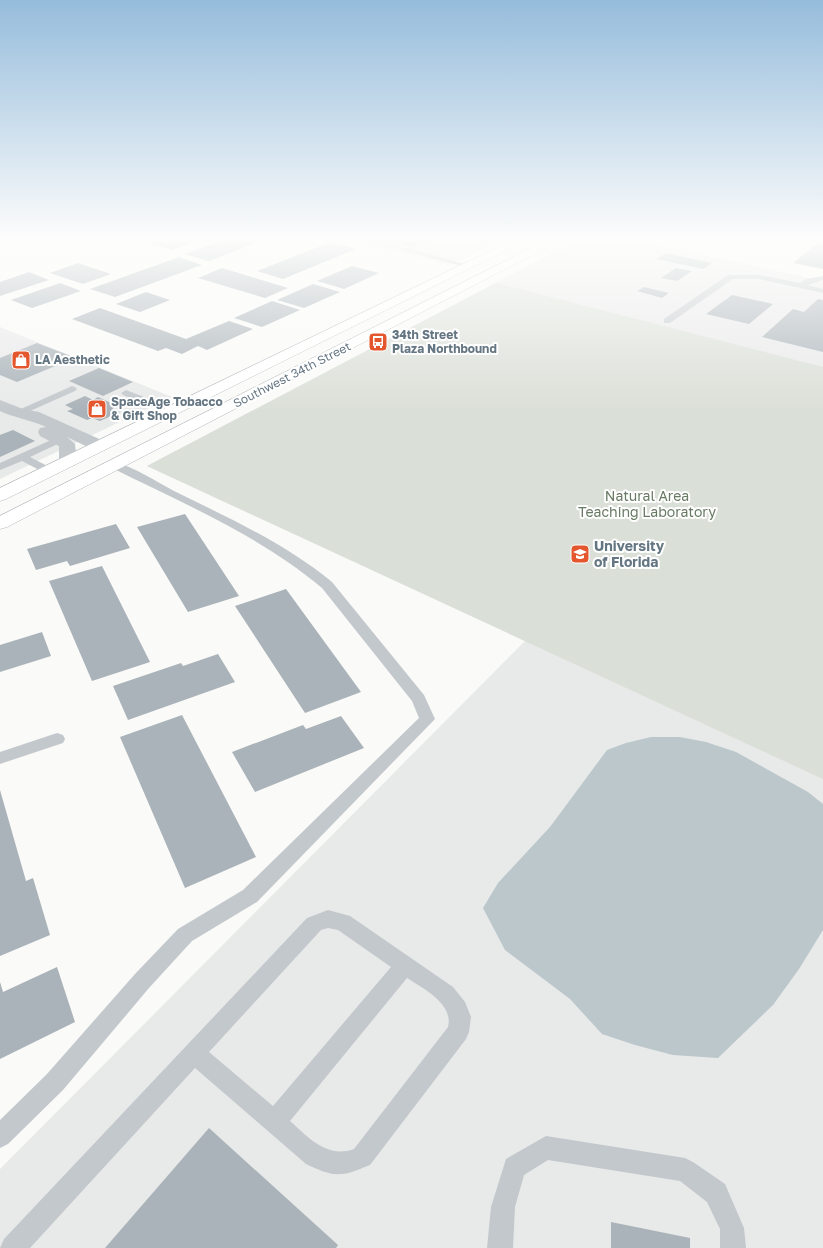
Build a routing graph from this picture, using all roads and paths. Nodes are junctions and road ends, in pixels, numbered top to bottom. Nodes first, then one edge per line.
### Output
1 (409, 295) edge
2 (447, 295) edge
3 (704, 295) edge
4 (667, 321) dead end
5 (247, 374) junction
6 (72, 389) dead end
7 (126, 393) dead end
8 (0, 405) edge
9 (171, 411) junction
10 (18, 413) junction
11 (60, 439) junction
12 (100, 446) junction
13 (22, 457) junction
14 (68, 462) junction
15 (114, 465) junction
16 (0, 467) edge
17 (49, 471) junction
18 (0, 495) edge
19 (0, 509) edge
20 (0, 523) edge
21 (57, 739) dead end
22 (0, 758) edge
23 (405, 965) junction
24 (194, 1053) junction
25 (274, 1122) junction
26 (0, 1136) edge
27 (13, 1248) edge
28 (500, 1248) edge
29 (733, 1248) edge

1 - 5 main road, Southwest 34th Street
2 - 15 main road, Southwest 34th Street
3 - 4 lane
5 - 9 main road, Southwest 34th Street
5 - 15 main road
6 - 10 lane
7 - 9 lane
8 - 10 street
9 - 12 main road, Southwest 34th Street
10 - 11 street
10 - 12 street
11 - 13 lane
11 - 14 street
12 - 14 main road, Southwest 34th Street
12 - 19 main road
13 - 16 lane
13 - 17 lane
14 - 17 main road, Southwest 34th Street
15 - 20 main road, Southwest 34th Street
15 - 26 lane
17 - 18 main road, Southwest 34th Street
21 - 22 lane
23 - 24 lane
23 - 25 lane
23 - 25 lane
24 - 25 lane
24 - 27 lane
28 - 29 lane

